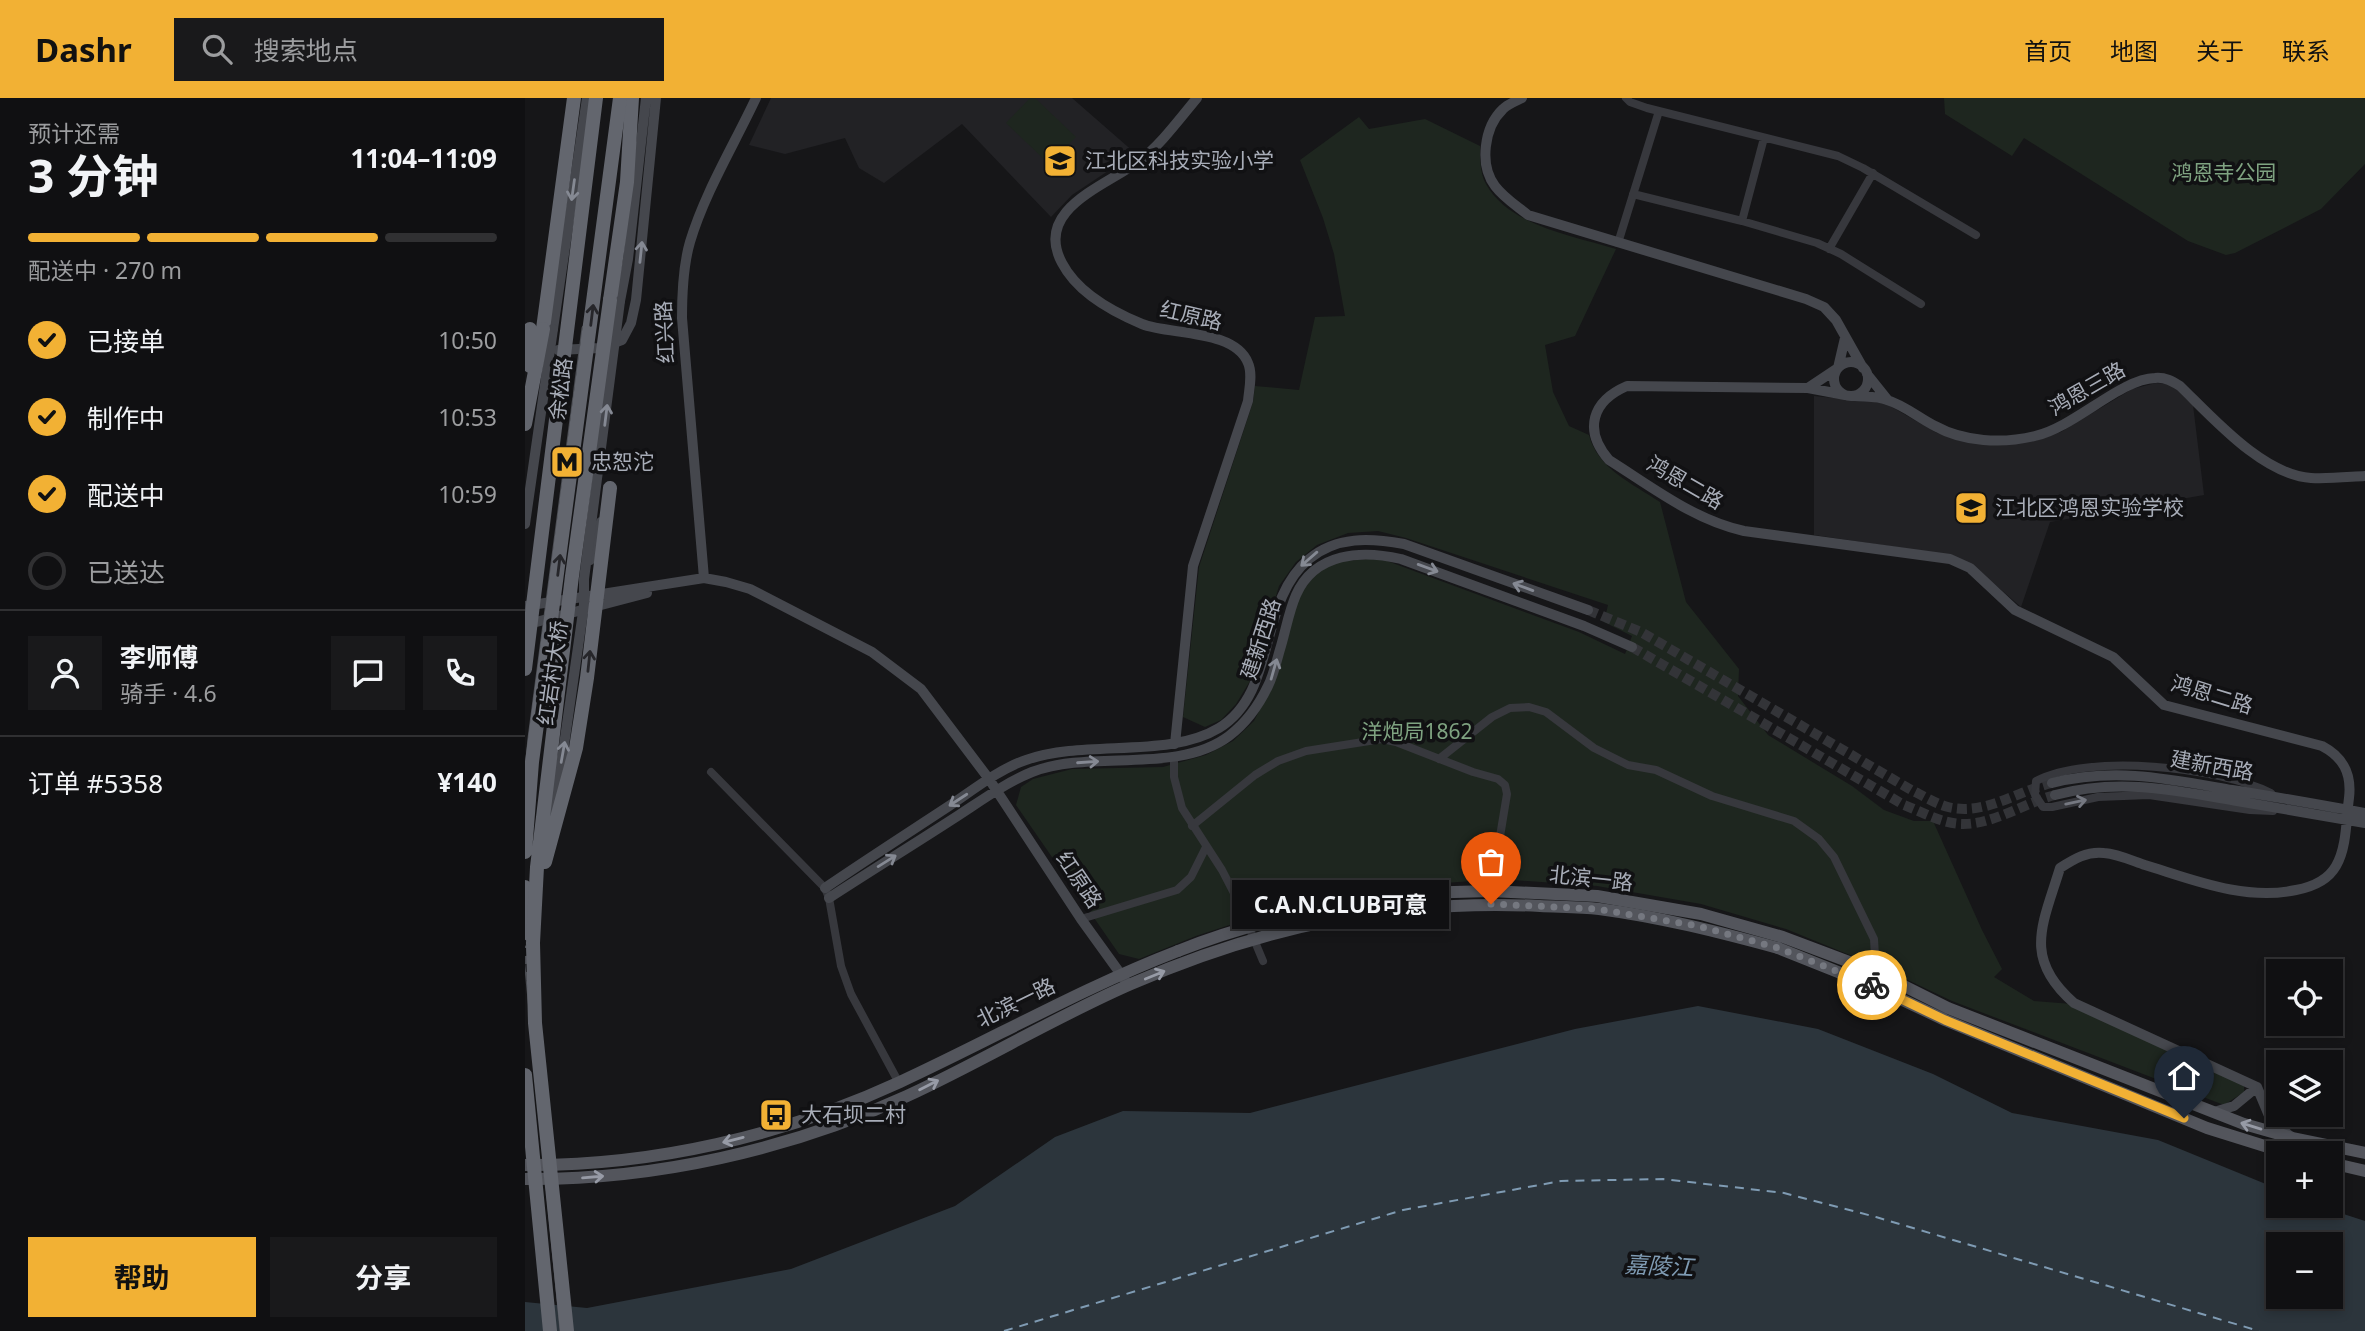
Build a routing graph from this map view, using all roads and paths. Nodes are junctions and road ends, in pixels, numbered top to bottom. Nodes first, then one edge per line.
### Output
1 (574, 98) edge
2 (587, 98) edge
3 (596, 98) edge
4 (620, 98) edge
5 (632, 98) edge
6 (646, 98) edge
7 (656, 98) edge
8 (756, 98) edge
9 (1197, 98) edge
10 (1522, 98) edge
11 (1626, 98) edge
12 (1659, 111) junction
13 (1764, 138) junction
14 (1873, 173) junction
15 (1633, 194) junction
16 (1742, 221) junction
17 (1976, 235) dead end
18 (1618, 243) junction
19 (1829, 249) junction
20 (615, 300) junction
21 (1921, 304) dead end
22 (542, 329) junction
23 (1845, 338) junction
24 (525, 359) edge
25 (1838, 368) junction
26 (1865, 370) junction
27 (1808, 388) junction
28 (1850, 395) junction
29 (1887, 399) junction
30 (525, 424) edge
31 (2365, 476) edge
32 (610, 488) dead end
33 (607, 503) junction
34 (582, 506) junction
35 (525, 524) edge
36 (704, 578) junction
37 (584, 579) junction
38 (525, 606) edge
39 (1588, 610) tunnel mouth
40 (525, 625) edge
41 (1632, 647) tunnel mouth
42 (525, 669) edge
43 (1175, 744) junction
44 (1174, 756) junction
45 (1439, 759) junction
46 (711, 772) dead end
47 (989, 779) junction
48 (2052, 783) tunnel mouth
49 (997, 791) junction
50 (2055, 795) tunnel mouth
51 (2280, 798) junction
52 (2301, 812) junction
53 (2365, 813) edge
54 (2347, 815) junction
55 (2365, 823) edge
56 (1192, 826) junction
57 (1206, 847) junction
58 (525, 852) edge
59 (525, 887) edge
60 (1491, 891) junction
61 (827, 893) junction
62 (1081, 919) junction
63 (533, 943) junction
64 (1263, 961) dead end
65 (1876, 972) junction
66 (1120, 973) junction
67 (1129, 985) junction
68 (535, 1023) junction
69 (525, 1075) edge
70 (899, 1083) junction
71 (2257, 1087) junction
72 (525, 1090) edge
73 (2214, 1112) junction
74 (2293, 1138) junction
75 (2266, 1146) edge
76 (2365, 1153) edge
77 (525, 1166) edge
78 (2343, 1166) edge
79 (2365, 1171) edge
80 (525, 1179) edge
81 (549, 1331) edge
82 (568, 1331) edge

1 - 22 highway
2 -> 22 street, 余松路
3 - 42 highway, 余松路, bridge
58 -> 4 highway, 余松路, bridge
5 - 20 highway
6 - 20 street
24 -> 7 street
8 - 36 street, 红兴路
9 - 43 street, 红原路
10 - 18 street
11 - 12 street
12 - 13 street
12 - 15 street
13 - 14 street
13 - 16 street
14 - 17 street
14 - 19 street
15 - 16 street
15 - 18 street
16 - 19 street
18 - 23 street
19 - 21 street
20 - 34 highway, bridge
37 -> 20 street, bridge
22 - 30 highway, bridge
22 - 35 street, 余松路, bridge
23 - 25 street
23 - 26 street
25 - 26 street
25 - 27 street
25 - 28 street
26 - 28 street
26 - 29 street
27 - 28 street
27 - 54 street, 鸿恩二路
28 - 29 street
29 - 31 street, 鸿恩三路
32 - 33 highway, bridge
33 - 37 street, bridge
63 -> 33 highway, bridge
34 - 37 highway, bridge
34 - 63 highway, bridge
36 - 38 street
36 - 40 street
36 - 47 street, 红原路
82 -> 37 street, 红岩村大桥, bridge
39 -> 43 street, 建新西路
44 -> 41 street, 建新西路
43 - 47 street, 建新西路
49 -> 44 street, 建新西路
44 - 56 street
45 - 56 street
45 - 60 street
45 - 65 street
46 - 61 street
47 - 49 street, 红原路
47 -> 61 street, 建新西路
48 - 51 street, 建新西路
61 -> 49 street, 建新西路
49 - 62 street, 红原路
50 - 52 street, 建新西路
51 -> 52 street
51 - 54 street, 建新西路
52 - 54 street, 建新西路
53 - 54 street, 建新西路
54 - 55 street, 建新西路
54 - 71 street, 鸿恩二路
56 - 57 street
57 - 62 street
57 - 64 street
59 - 68 highway, bridge
60 - 65 main road, 北滨一路
60 - 66 main road, 北滨一路, bridge
61 - 70 street
62 - 66 street, 红原路
63 - 68 highway, bridge
65 - 73 main road, 北滨一路
66 - 67 street, 红原路
66 - 70 main road, 北滨一路
67 -> 75 main road, 北滨一路, bridge
80 -> 67 main road, 北滨一路, bridge
68 - 82 highway, 红岩村大桥, bridge
69 - 81 highway, bridge
70 -> 77 main road, 北滨一路, bridge
71 - 73 street
71 - 74 street
72 - 81 street, bridge
74 -> 73 main road, 北滨一路
74 - 76 main road, 北滨一路
78 - 79 main road

